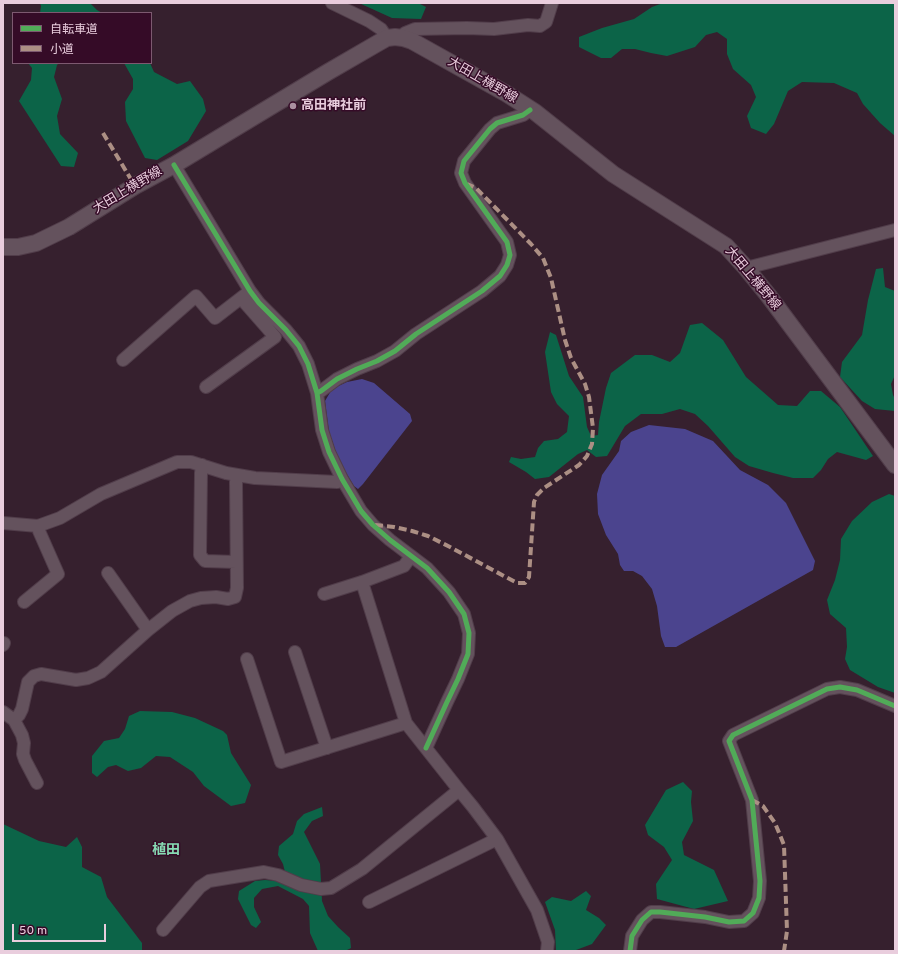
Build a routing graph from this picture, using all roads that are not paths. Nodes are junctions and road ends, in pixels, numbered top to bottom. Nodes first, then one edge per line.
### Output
1 (332, 3) edge
2 (552, 3) edge
3 (386, 38) junction
4 (403, 38) junction
5 (530, 110) junction
6 (174, 164) junction
7 (895, 230) edge
8 (3, 247) edge
9 (746, 268) junction
10 (246, 294) junction
11 (122, 360) dead end
12 (206, 387) dead end
13 (317, 393) junction
14 (895, 465) edge
15 (202, 466) junction
16 (238, 475) junction
17 (342, 479) junction
18 (3, 523) edge
19 (38, 526) junction
20 (410, 556) junction
21 (236, 562) junction
22 (108, 573) dead end
23 (362, 582) junction
24 (324, 594) dead end
25 (24, 602) dead end
26 (148, 630) junction
27 (296, 652) dead end
28 (247, 659) dead end
29 (895, 706) edge
30 (3, 712) edge
31 (14, 720) junction
32 (406, 722) junction
33 (327, 748) junction
34 (426, 748) junction
35 (37, 783) dead end
36 (459, 790) junction
37 (497, 839) junction
38 (369, 902) dead end
39 (163, 930) dead end
40 (547, 951) edge
41 (630, 951) edge

1 - 3 street
2 - 4 street
3 - 4 main road, 大田上横野線
3 - 6 main road, 大田上横野線
4 - 5 main road, 大田上横野線
5 - 9 main road, 大田上横野線
5 - 13 street
6 - 8 main road, 大田上横野線
6 - 10 street
7 - 9 street
9 - 14 main road, 大田上横野線
10 - 11 street
10 - 12 street
10 - 13 street
13 - 17 street
15 - 16 street
15 - 19 street
15 - 21 street
16 - 17 street
16 - 21 street
17 - 20 street
18 - 19 street
19 - 25 street
20 - 23 street
20 - 34 street
21 - 26 street
22 - 26 street
23 - 24 street
23 - 32 street
26 - 31 street
27 - 33 street
28 - 33 street
29 - 41 street
30 - 31 street
31 - 35 street
32 - 33 street
32 - 34 street
34 - 36 street
36 - 37 street
36 - 39 street
37 - 38 street
37 - 40 street

